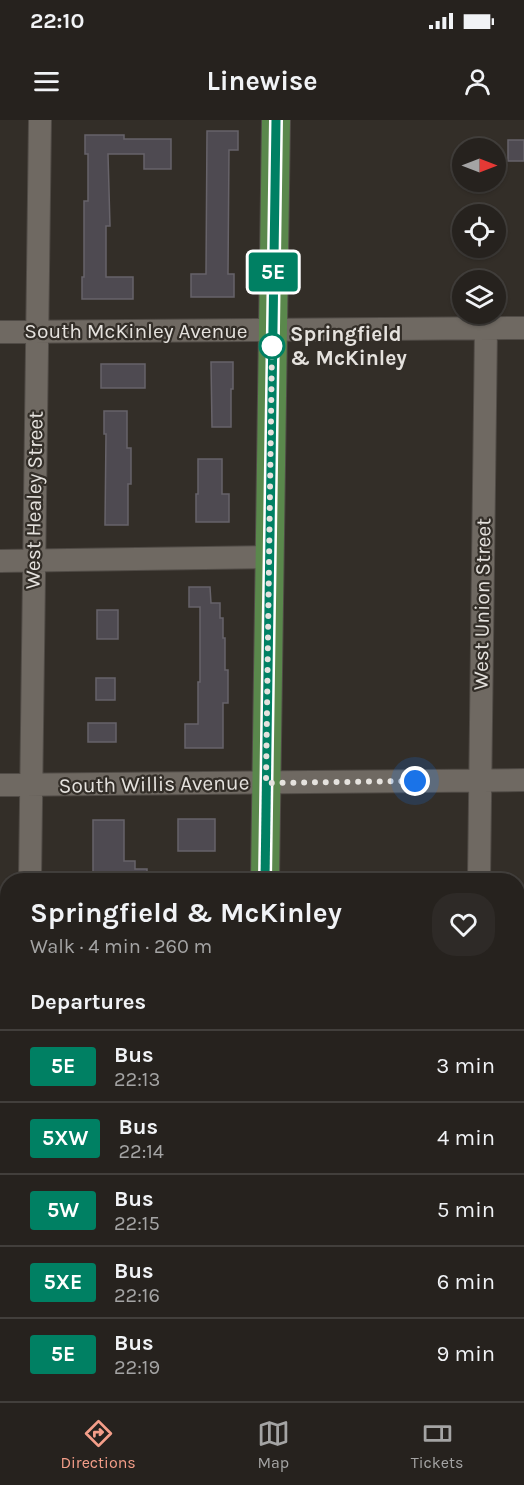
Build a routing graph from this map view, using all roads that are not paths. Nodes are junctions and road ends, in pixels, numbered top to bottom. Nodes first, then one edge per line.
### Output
1 (40, 120) edge
2 (276, 120) edge
3 (486, 328) junction
4 (524, 328) edge
5 (272, 330) junction
6 (0, 332) edge
7 (37, 332) junction
8 (269, 556) junction
9 (0, 561) edge
10 (33, 561) junction
11 (524, 780) edge
12 (480, 781) junction
13 (266, 783) junction
14 (0, 785) edge
15 (31, 785) junction
16 (30, 873) edge
17 (266, 873) edge
18 (479, 873) edge

1 - 7 street, West Healey Street
2 - 5 main road
3 - 4 street, South McKinley Avenue
3 - 5 street, South McKinley Avenue
3 - 12 street, West Union Street
5 - 7 street, South McKinley Avenue
5 - 8 main road
6 - 7 street, South McKinley Avenue
7 - 10 street, West Healey Street
8 - 10 street
8 - 13 main road
9 - 10 street
10 - 15 street, West Healey Street
11 - 12 street, South Willis Avenue
12 - 13 street, South Willis Avenue
12 - 18 street, West Union Street
13 - 15 street, South Willis Avenue
13 - 17 main road
14 - 15 street, South Willis Avenue
15 - 16 street, West Healey Street

